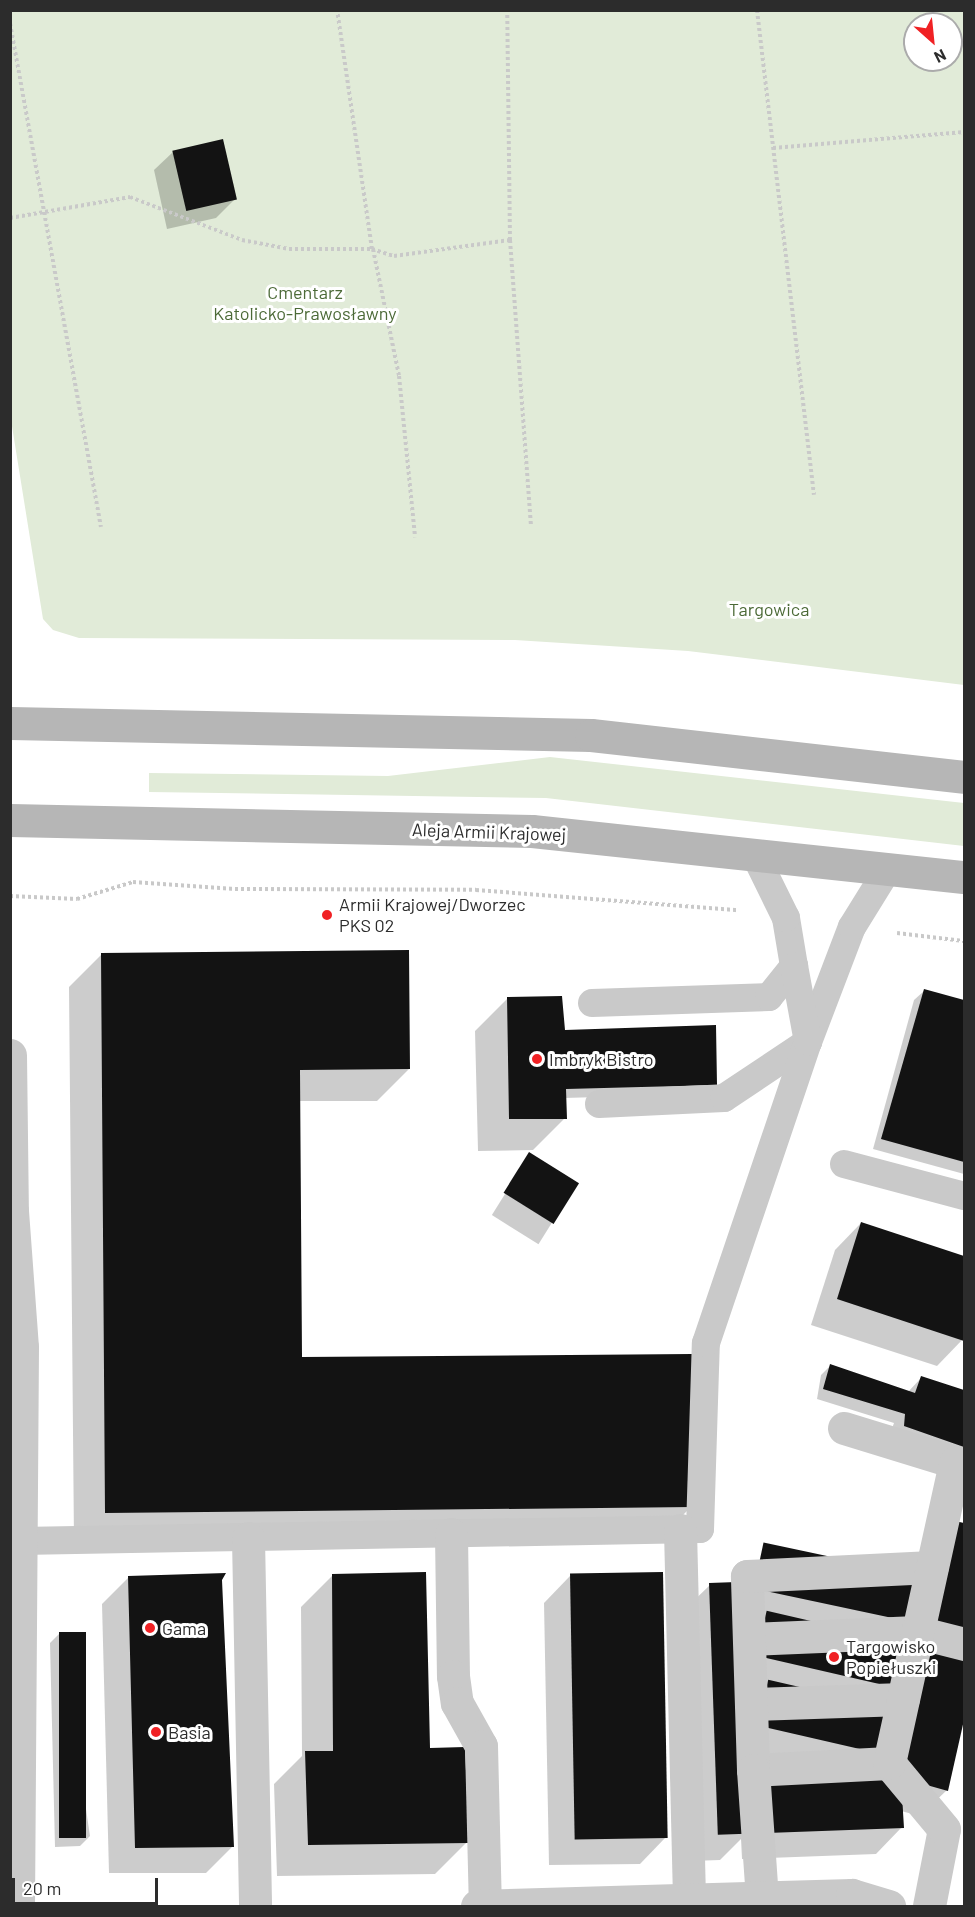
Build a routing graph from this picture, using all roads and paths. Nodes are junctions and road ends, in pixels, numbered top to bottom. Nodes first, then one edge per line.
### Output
1 (337, 10) edge
2 (507, 10) edge
3 (758, 10) edge
4 (10, 23) edge
5 (964, 132) edge
6 (772, 148) junction
7 (41, 213) junction
8 (10, 218) edge
9 (510, 240) junction
10 (372, 249) junction
11 (814, 495) dead end
12 (531, 524) dead end
13 (101, 527) dead end
14 (415, 537) dead end
15 (10, 723) edge
16 (964, 777) edge
17 (10, 820) edge
18 (755, 855) junction
19 (888, 869) junction
20 (964, 877) edge
21 (10, 896) edge
22 (786, 918) junction
23 (852, 927) junction
24 (964, 941) edge
25 (794, 966) junction
26 (592, 1003) dead end
27 (808, 1042) junction
28 (10, 1055) edge
29 (599, 1104) dead end
30 (844, 1164) dead end
31 (964, 1196) edge
32 (11, 1211) edge
33 (844, 1428) dead end
34 (960, 1463) edge
35 (680, 1530) junction
36 (451, 1534) junction
37 (248, 1538) junction
38 (20, 1541) junction
39 (932, 1567) junction
40 (917, 1632) junction
41 (749, 1639) junction
42 (964, 1644) edge
43 (903, 1699) junction
44 (751, 1704) junction
45 (14, 1709) edge
46 (889, 1763) junction
47 (753, 1770) junction
48 (762, 1898) junction
49 (689, 1900) junction
50 (857, 1902) edge
51 (543, 1905) edge
52 (18, 1906) edge
53 (255, 1906) edge
54 (477, 1906) edge
55 (485, 1906) edge
56 (889, 1906) edge
57 (929, 1906) edge

1 - 10 path
2 - 9 path
3 - 6 path
4 - 7 path
5 - 6 path
6 - 11 path
7 - 8 path
7 - 10 path
7 - 13 path
9 - 10 path
9 - 12 path
10 - 14 path
15 - 16 main road
17 - 18 main road, Aleja Armii Krajowej
18 - 19 main road, Aleja Armii Krajowej
18 - 22 lane
19 - 20 main road, Aleja Armii Krajowej
19 - 23 lane
21 - 22 path
22 - 25 lane
23 - 24 path
23 - 27 lane
25 - 26 lane
25 - 27 lane
27 - 29 lane
27 - 35 lane
28 - 32 street
30 - 31 lane
32 - 38 street
33 - 34 street
34 - 39 street
35 - 36 lane
35 - 49 street
36 - 37 lane
36 - 55 street
37 - 38 lane
37 - 53 street
38 - 45 street
39 - 40 street
39 - 41 street
40 - 41 street
40 - 42 street
40 - 43 street
41 - 44 street
43 - 44 street
43 - 46 street
44 - 47 street
45 - 52 street
46 - 47 street
46 - 57 street
47 - 48 street
48 - 49 street
48 - 50 street
49 - 51 street
50 - 56 street
51 - 55 street
54 - 55 street

